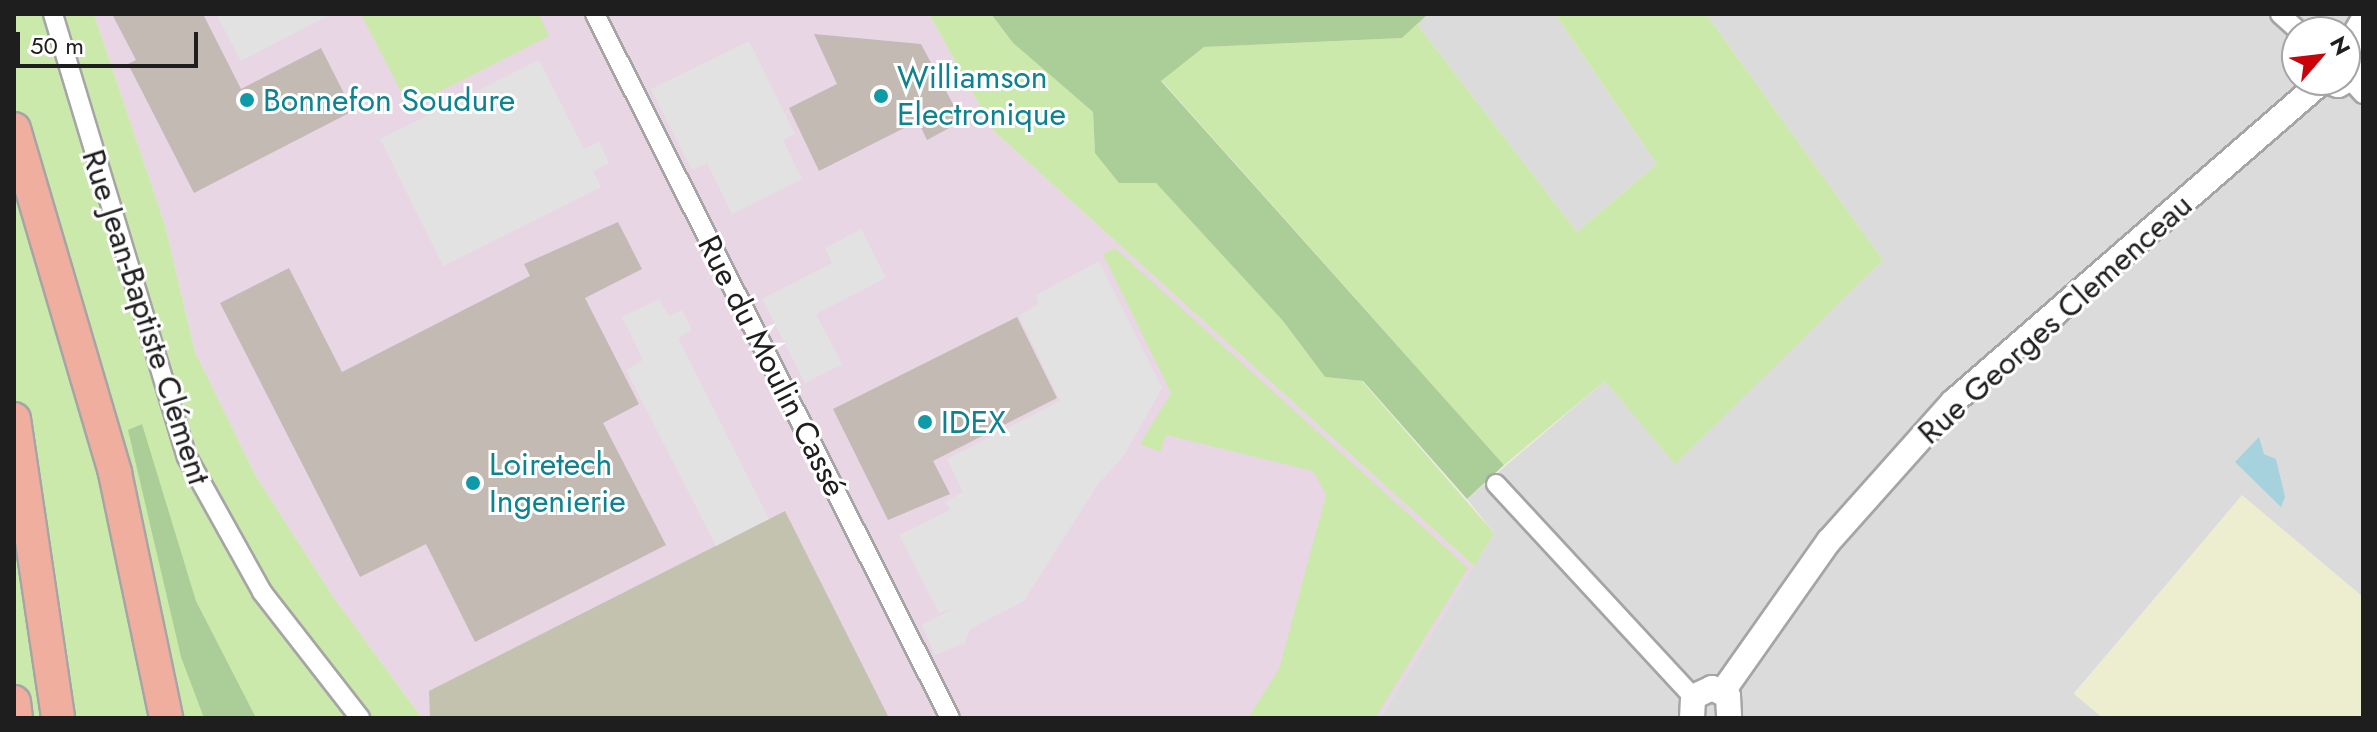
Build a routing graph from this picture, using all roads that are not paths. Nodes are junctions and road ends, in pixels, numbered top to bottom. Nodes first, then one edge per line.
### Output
1 (53, 14) edge
2 (595, 14) edge
3 (2304, 96) edge
4 (14, 129) edge
5 (14, 419) edge
6 (1496, 484) dead end
7 (1723, 691) junction
8 (14, 702) edge
9 (1693, 708) edge
10 (16, 718) edge
11 (58, 718) edge
12 (166, 718) edge
13 (360, 718) edge
14 (950, 718) edge
15 (1729, 718) edge

1 - 13 street, Rue Jean-Baptiste Clément
2 - 14 street, Rue du Moulin Cassé
3 - 7 street, Rue Georges Clemenceau
4 - 12 highway
5 - 11 highway
6 - 9 street
7 - 9 street
7 - 15 street
8 - 10 highway

